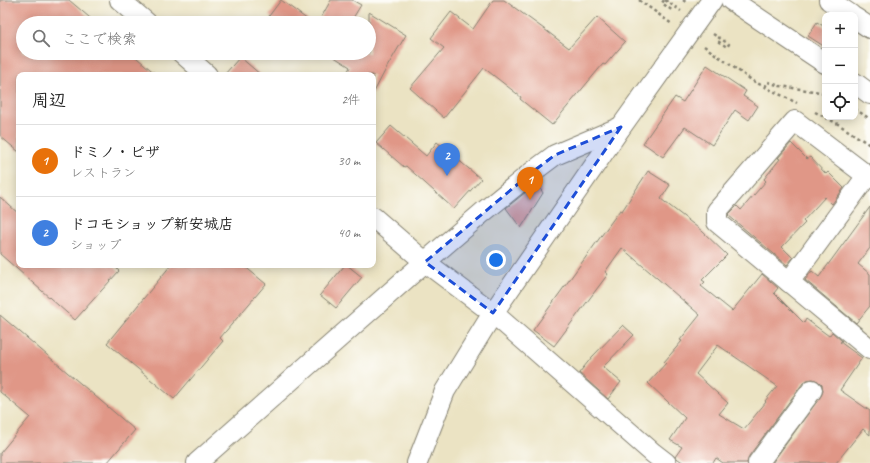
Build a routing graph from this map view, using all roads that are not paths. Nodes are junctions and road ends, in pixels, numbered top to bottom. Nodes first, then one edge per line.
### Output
1 (120, 0) edge
2 (712, 0) edge
3 (731, 0) edge
4 (829, 0) edge
5 (847, 12) edge
6 (139, 16) edge
7 (858, 20) edge
8 (870, 28) edge
9 (190, 60) edge
10 (822, 61) edge
11 (204, 72) edge
12 (856, 84) edge
13 (870, 94) edge
14 (621, 127) junction
15 (869, 177) edge
16 (376, 220) edge
17 (425, 262) junction
18 (789, 282) junction
19 (493, 313) junction
20 (870, 349) edge
21 (812, 390) dead end
22 (197, 463) edge
23 (417, 463) edge
24 (666, 463) edge
25 (758, 463) edge

1 - 6 street
2 - 14 street
3 - 10 street
4 - 5 street
7 - 8 street
9 - 11 street
12 - 13 street
14 - 17 street
14 - 19 street
15 - 18 street
15 - 18 street
16 - 17 street
17 - 19 street
17 - 22 street
18 - 20 street
19 - 23 street
19 - 24 street
21 - 25 street

